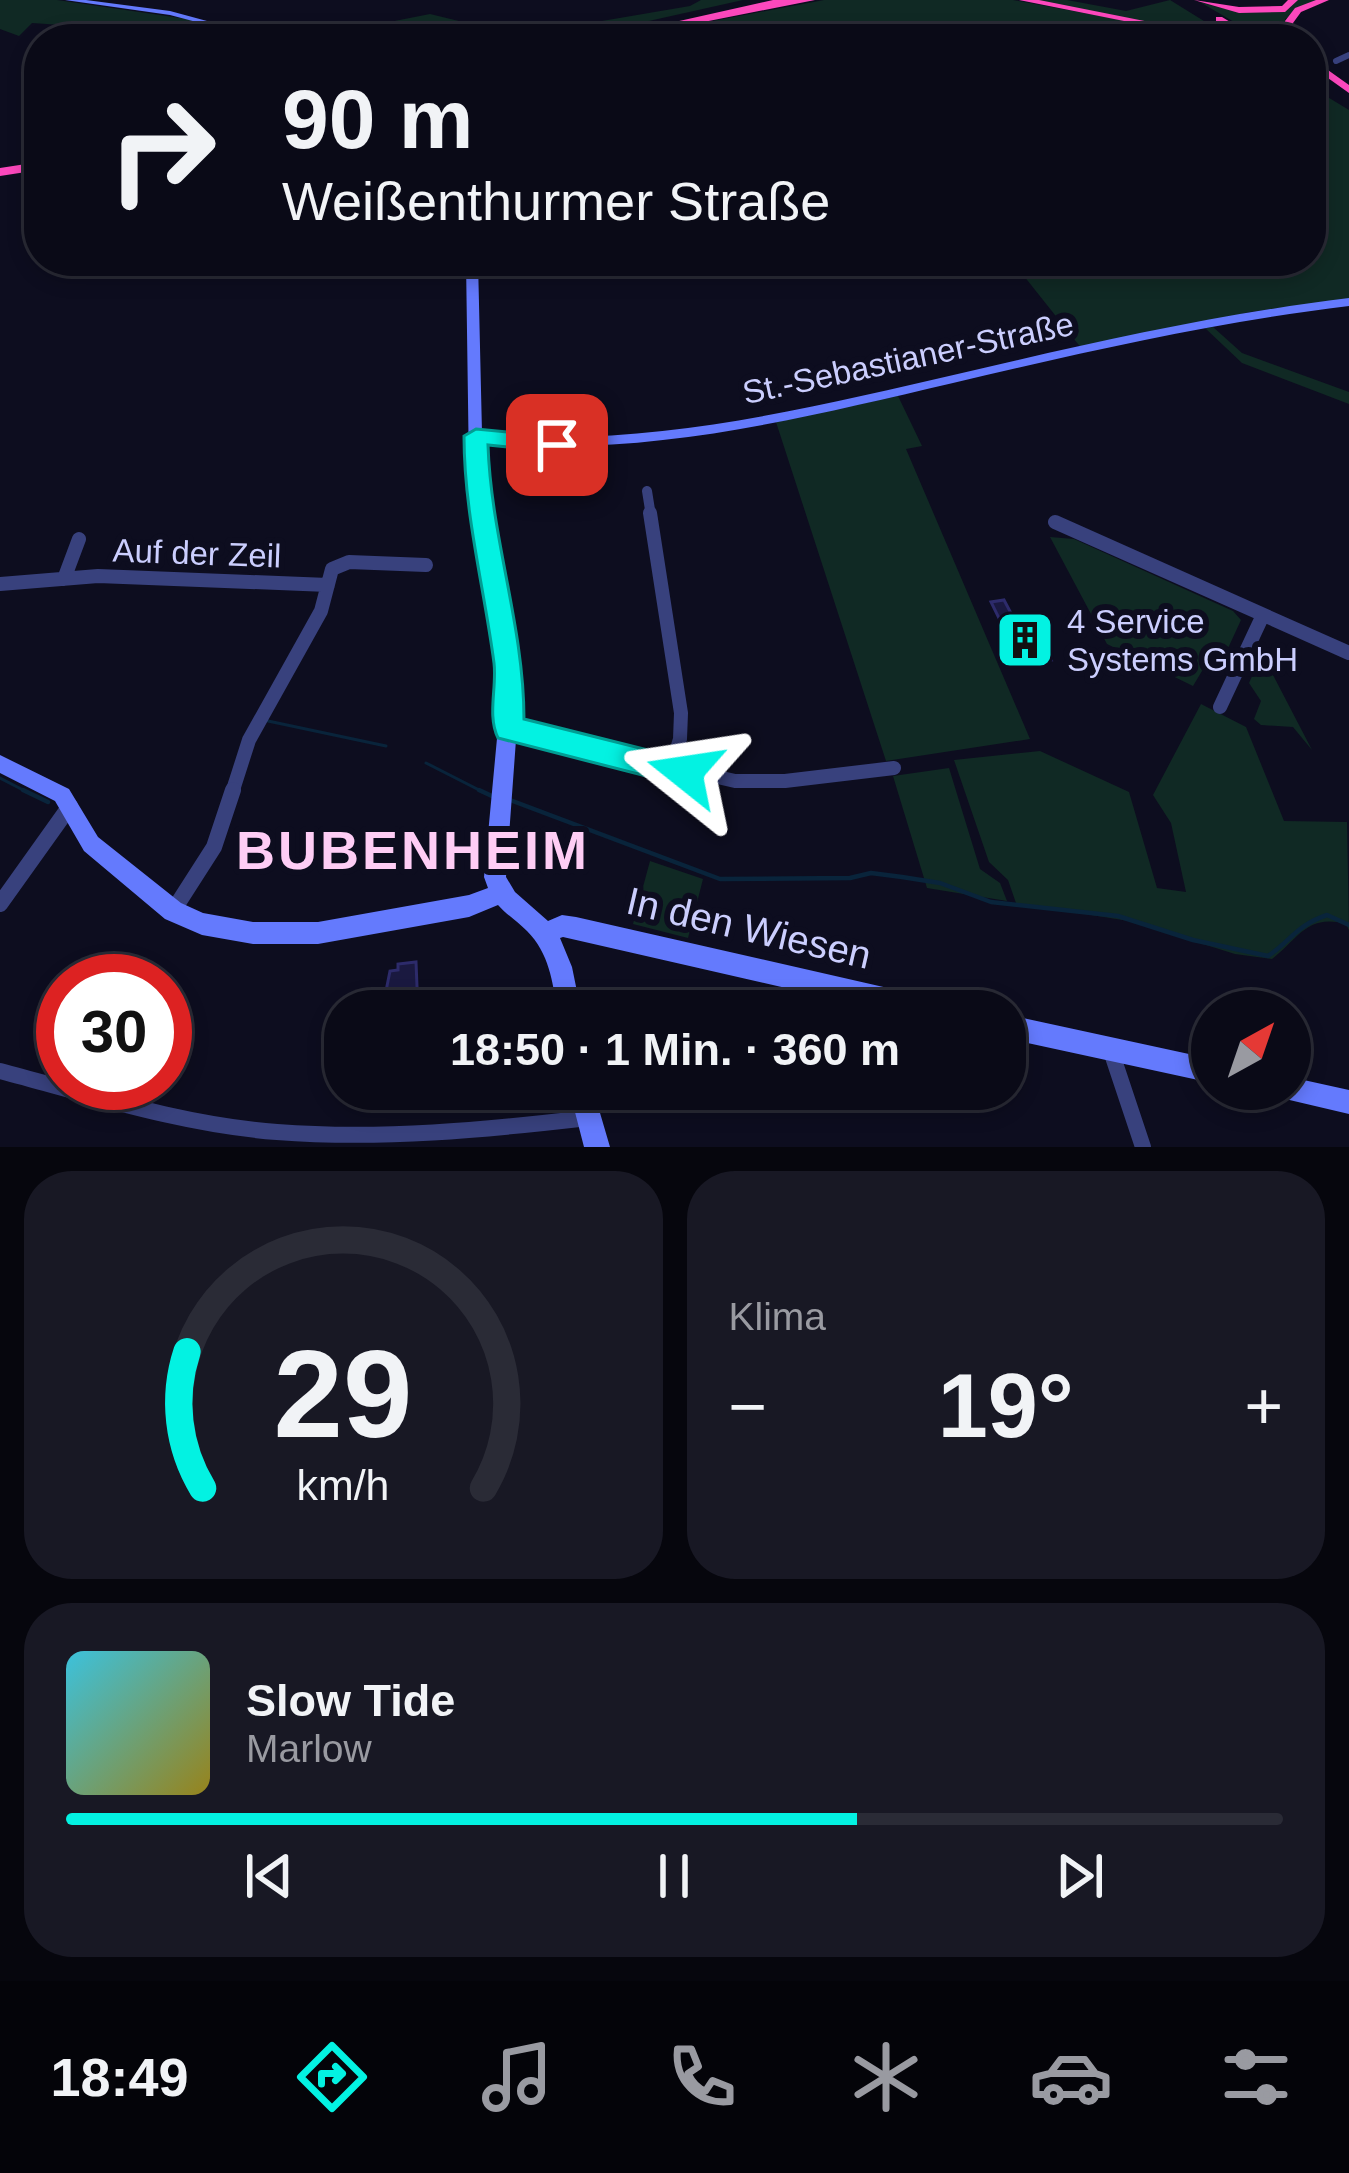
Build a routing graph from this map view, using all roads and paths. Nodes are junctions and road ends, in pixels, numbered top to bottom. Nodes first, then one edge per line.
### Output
1 (69, 0) edge
2 (750, 0) edge
3 (762, 0) edge
4 (786, 0) edge
5 (810, 0) edge
6 (1024, 0) edge
7 (1070, 0) edge
8 (1189, 0) edge
9 (1293, 0) edge
10 (1324, 0) edge
11 (728, 8) junction
12 (1141, 8) dead end
13 (212, 24) edge
14 (659, 24) edge
15 (1171, 24) edge
16 (1219, 24) edge
17 (1222, 24) edge
18 (1288, 24) edge
19 (1349, 56) edge
20 (1336, 61) dead end
21 (1326, 75) edge
22 (1349, 96) edge
23 (472, 276) edge
24 (1349, 302) edge
25 (476, 433) junction
26 (647, 491) dead end
27 (1055, 522) dead end
28 (79, 538) dead end
29 (426, 565) dead end
30 (64, 579) junction
31 (0, 584) edge
32 (328, 585) junction
33 (1264, 615) junction
34 (1349, 653) edge
35 (1220, 706) dead end
36 (509, 729) junction
37 (0, 763) edge
38 (671, 768) junction
39 (894, 768) dead end
40 (71, 805) junction
41 (501, 894) junction
42 (0, 904) edge
43 (173, 911) junction
44 (545, 934) junction
45 (565, 990) edge
46 (845, 990) edge
47 (1026, 1030) edge
48 (1110, 1048) junction
49 (1191, 1066) edge
50 (0, 1071) edge
51 (1311, 1094) edge
52 (1349, 1102) edge
53 (586, 1110) edge
54 (588, 1118) junction
55 (598, 1147) edge
56 (1142, 1147) edge

1 - 13 street
2 - 11 highway
3 - 11 highway
4 - 11 highway
5 - 11 highway
6 - 15 highway
7 - 12 highway
8 - 9 highway
8 - 16 highway
8 - 17 highway
10 - 18 highway
11 - 14 highway
19 - 20 street
21 - 22 highway
23 - 25 street
24 - 25 street, St.-Sebastianer-Straße
25 - 36 street
26 - 38 street
27 - 33 street
28 - 30 street, Auf der Zeil
29 - 32 street
30 - 31 street, Auf der Zeil
30 - 32 street, Auf der Zeil
32 - 43 street
33 - 34 street
33 - 35 street
36 - 38 street
36 - 41 street
37 - 40 street
38 - 39 street
40 - 42 street
40 - 43 street
41 - 43 street
41 - 44 street
44 - 45 street
44 - 46 street, In den Wiesen
47 - 48 street
48 - 49 street
48 - 56 street
50 - 54 street
51 - 52 street
53 - 54 street
54 - 55 street

